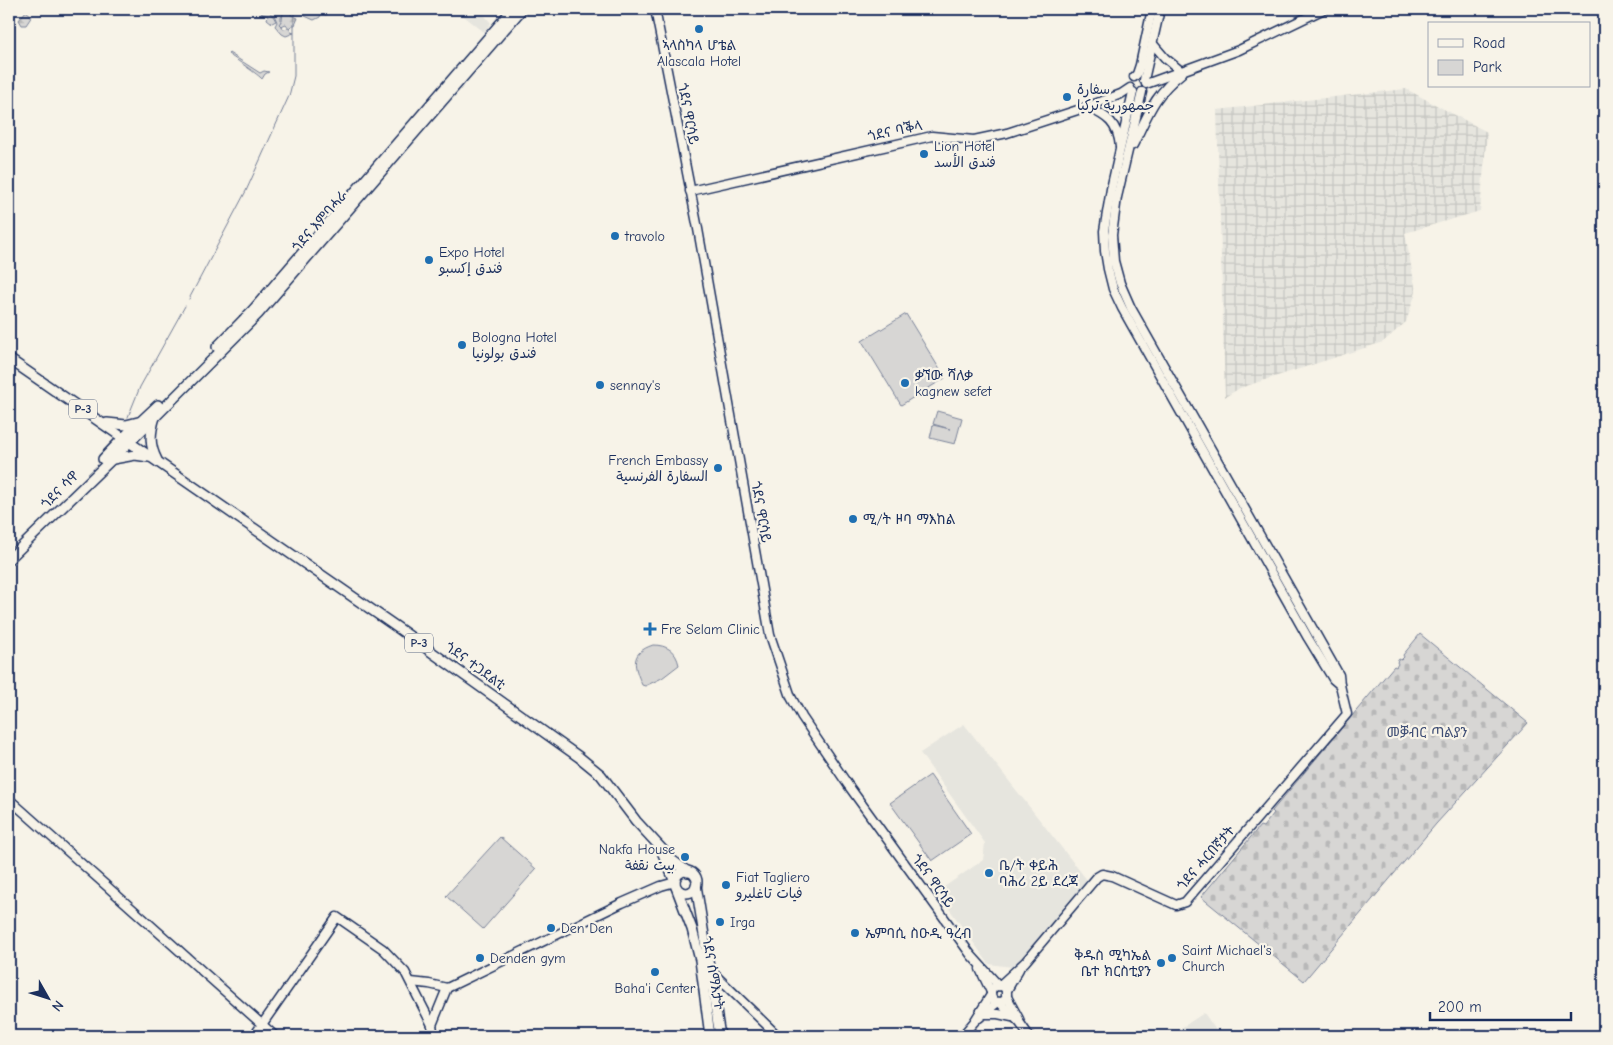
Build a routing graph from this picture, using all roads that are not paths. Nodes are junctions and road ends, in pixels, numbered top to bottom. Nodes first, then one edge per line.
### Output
1 (513, 9) edge
2 (522, 9) edge
3 (655, 9) edge
4 (1324, 9) edge
5 (1154, 11) edge
6 (1153, 44) junction
7 (1185, 70) junction
8 (1134, 77) junction
9 (1144, 86) junction
10 (1131, 90) junction
11 (1087, 107) junction
12 (1124, 153) junction
13 (690, 191) junction
14 (9, 359) edge
15 (155, 416) junction
16 (141, 421) junction
17 (105, 424) junction
18 (127, 439) junction
19 (110, 457) junction
20 (155, 459) junction
21 (9, 551) edge
22 (9, 559) edge
23 (9, 799) edge
24 (660, 847) junction
25 (688, 872) junction
26 (676, 884) junction
27 (696, 885) junction
28 (700, 960) junction
29 (979, 965) junction
30 (1020, 967) junction
31 (710, 969) junction
32 (411, 982) junction
33 (999, 986) junction
34 (447, 988) junction
35 (991, 993) junction
36 (1006, 994) junction
37 (998, 1002) junction
38 (984, 1014) junction
39 (1014, 1018) junction
40 (974, 1022) junction
41 (1020, 1024) junction
42 (262, 1025) junction
43 (432, 1025) junction
44 (254, 1036) edge
45 (275, 1036) edge
46 (434, 1036) edge
47 (710, 1036) edge
48 (720, 1036) edge
49 (778, 1036) edge
50 (962, 1036) edge
51 (1029, 1036) edge

1 - 16 main road, ጎደና እምባሓራ
2 - 15 main road, ጎደና እምባሓራ
3 - 13 main road, ጎደና ዋርሳይ
4 - 7 main road
5 - 6 main road
5 - 8 main road
6 - 7 main road
6 - 9 main road
7 - 9 main road
7 - 12 main road
8 - 9 main road
8 - 10 main road
9 - 10 main road
9 - 12 main road
10 - 11 main road, ጎደና ባቕላ
10 - 12 main road
11 - 12 main road
11 - 13 main road, ጎደና ባቕላ
12 - 30 main road, ጎደና ሓርበኛታት
13 - 29 main road, ጎደና ዋርሳይ
14 - 17 main road, P-3
15 - 18 main road, ጎደና እምባሓራ
15 - 20 main road
16 - 17 main road
16 - 18 main road, ጎደና እምባሓራ
17 - 18 main road, P-3
17 - 19 main road
18 - 19 main road, ጎደና ሳዋ
18 - 20 main road, P-3
19 - 20 main road
19 - 21 main road, ጎደና ሳዋ
19 - 22 main road, ጎደና ሳዋ
20 - 24 main road, ጎደና ተጋደልቲ / P-3
23 - 42 main road
24 - 25 main road, ጎደና ተጋደልቲ / P-3
24 - 26 main road, ጎደና ተጋደልቲ / P-3
25 - 26 main road
25 - 27 main road
26 - 27 main road
26 - 28 main road, ጎደና ሰማእታት
26 - 34 main road
27 - 31 main road, ጎደና ሰማእታት
28 - 31 main road
28 - 47 main road, ጎደና ሰማእታት
29 - 33 main road, ጎደና ዋርሳይ
29 - 35 main road, ጎደና ዋርሳይ
30 - 33 main road
30 - 36 main road
31 - 48 main road, ጎደና ሰማእታት
31 - 49 main road
32 - 34 main road
32 - 42 main road
32 - 43 main road
33 - 35 main road
33 - 36 main road
34 - 43 main road
35 - 37 main road
35 - 40 main road
36 - 37 main road
36 - 41 main road
37 - 38 main road
37 - 39 main road
38 - 39 main road
38 - 40 main road
39 - 41 main road
40 - 50 main road
41 - 51 main road
42 - 44 main road
42 - 45 main road
43 - 46 main road

